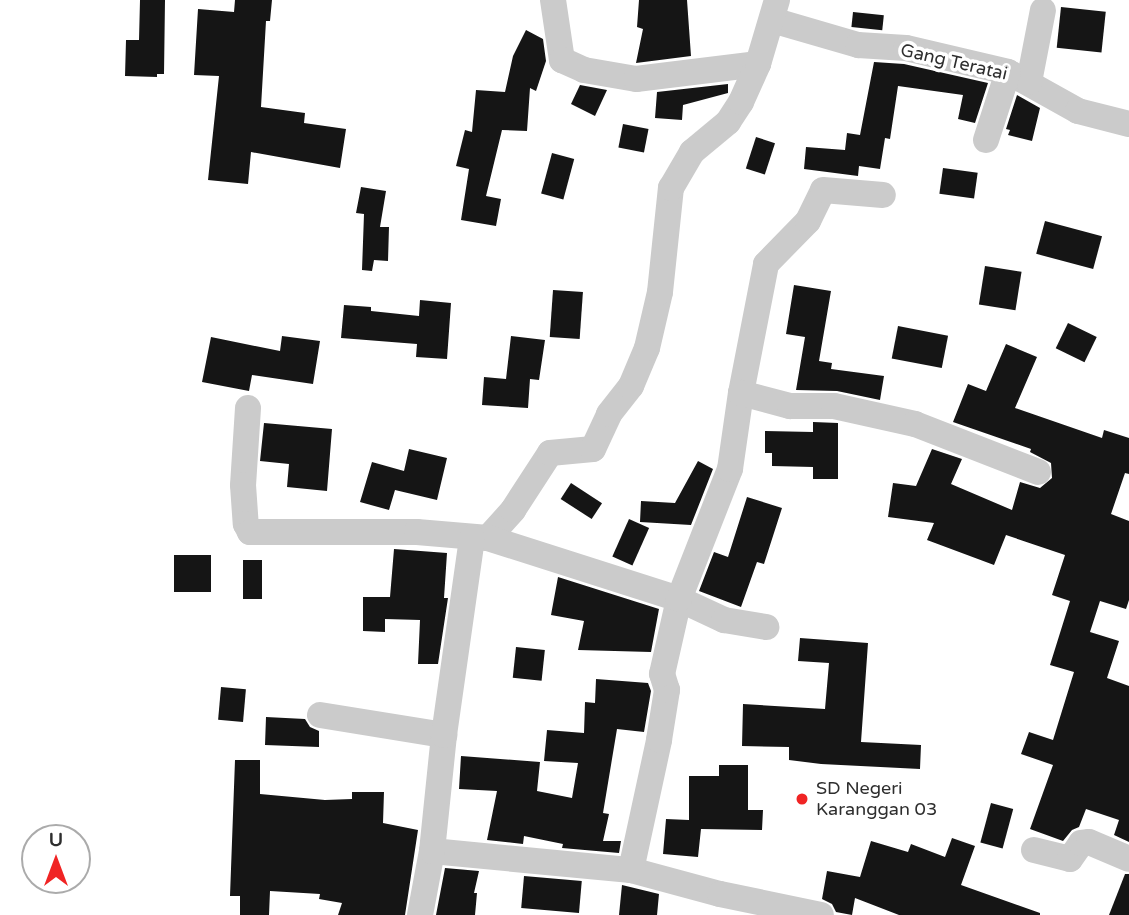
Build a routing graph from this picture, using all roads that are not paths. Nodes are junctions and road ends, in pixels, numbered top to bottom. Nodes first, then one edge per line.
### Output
1 (553, 0) edge
2 (774, 10) edge
3 (1043, 10) dead end
4 (758, 64) junction
5 (1019, 77) junction
6 (1129, 124) edge
7 (986, 140) dead end
8 (883, 195) dead end
9 (741, 393) junction
10 (248, 408) dead end
11 (1038, 472) dead end
12 (480, 538) junction
13 (679, 599) junction
14 (766, 627) dead end
15 (320, 715) dead end
16 (444, 736) junction
17 (1034, 850) dead end
18 (432, 851) junction
19 (1129, 859) edge
20 (631, 870) junction
21 (420, 915) edge
22 (821, 915) edge

1 - 4 street
2 - 4 street
2 - 5 street, Gang Teratai
3 - 5 street
4 - 12 street
5 - 6 street, Gang Teratai
5 - 7 street
8 - 9 street
9 - 11 street
9 - 13 street
10 - 12 street
12 - 13 street
12 - 16 street
13 - 14 street
13 - 20 street
15 - 16 street
16 - 18 street
17 - 19 street
18 - 20 street
18 - 21 street
20 - 22 street

